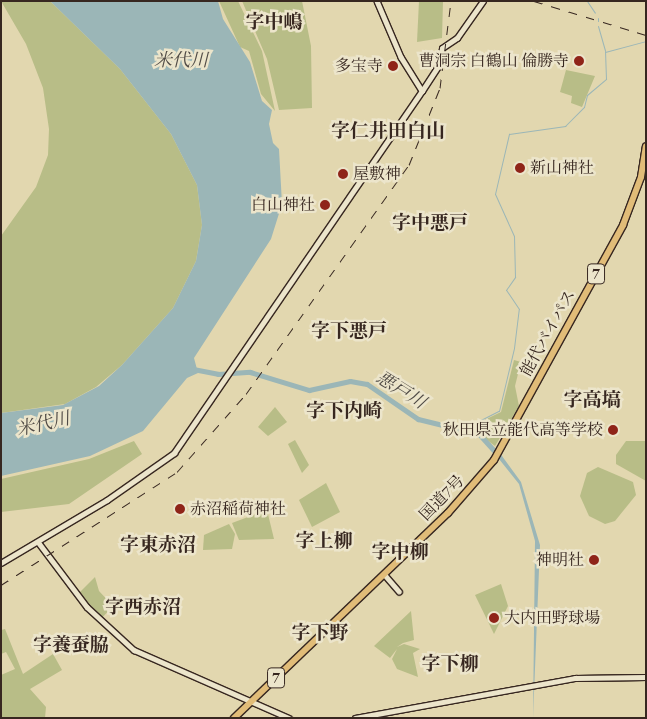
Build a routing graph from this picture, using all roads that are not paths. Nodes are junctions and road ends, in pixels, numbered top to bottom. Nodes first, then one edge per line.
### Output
1 (377, 1) edge
2 (483, 1) edge
3 (422, 91) junction
4 (646, 146) edge
5 (530, 395) joint
6 (39, 543) junction
7 (1, 563) edge
8 (384, 574) junction
9 (399, 591) dead end
10 (646, 677) edge
11 (250, 702) junction
12 (234, 718) edge
13 (289, 718) edge
14 (355, 718) edge

1 - 3 street
2 - 3 street
3 - 6 street
4 - 5 highway, 能代バイパス / 7
5 - 8 highway, 国道7号 / 7
6 - 7 street
6 - 11 street
8 - 9 street
8 - 11 highway, 国道7号 / 7
10 - 14 street
11 - 12 highway, 国道7号 / 7
11 - 13 street

